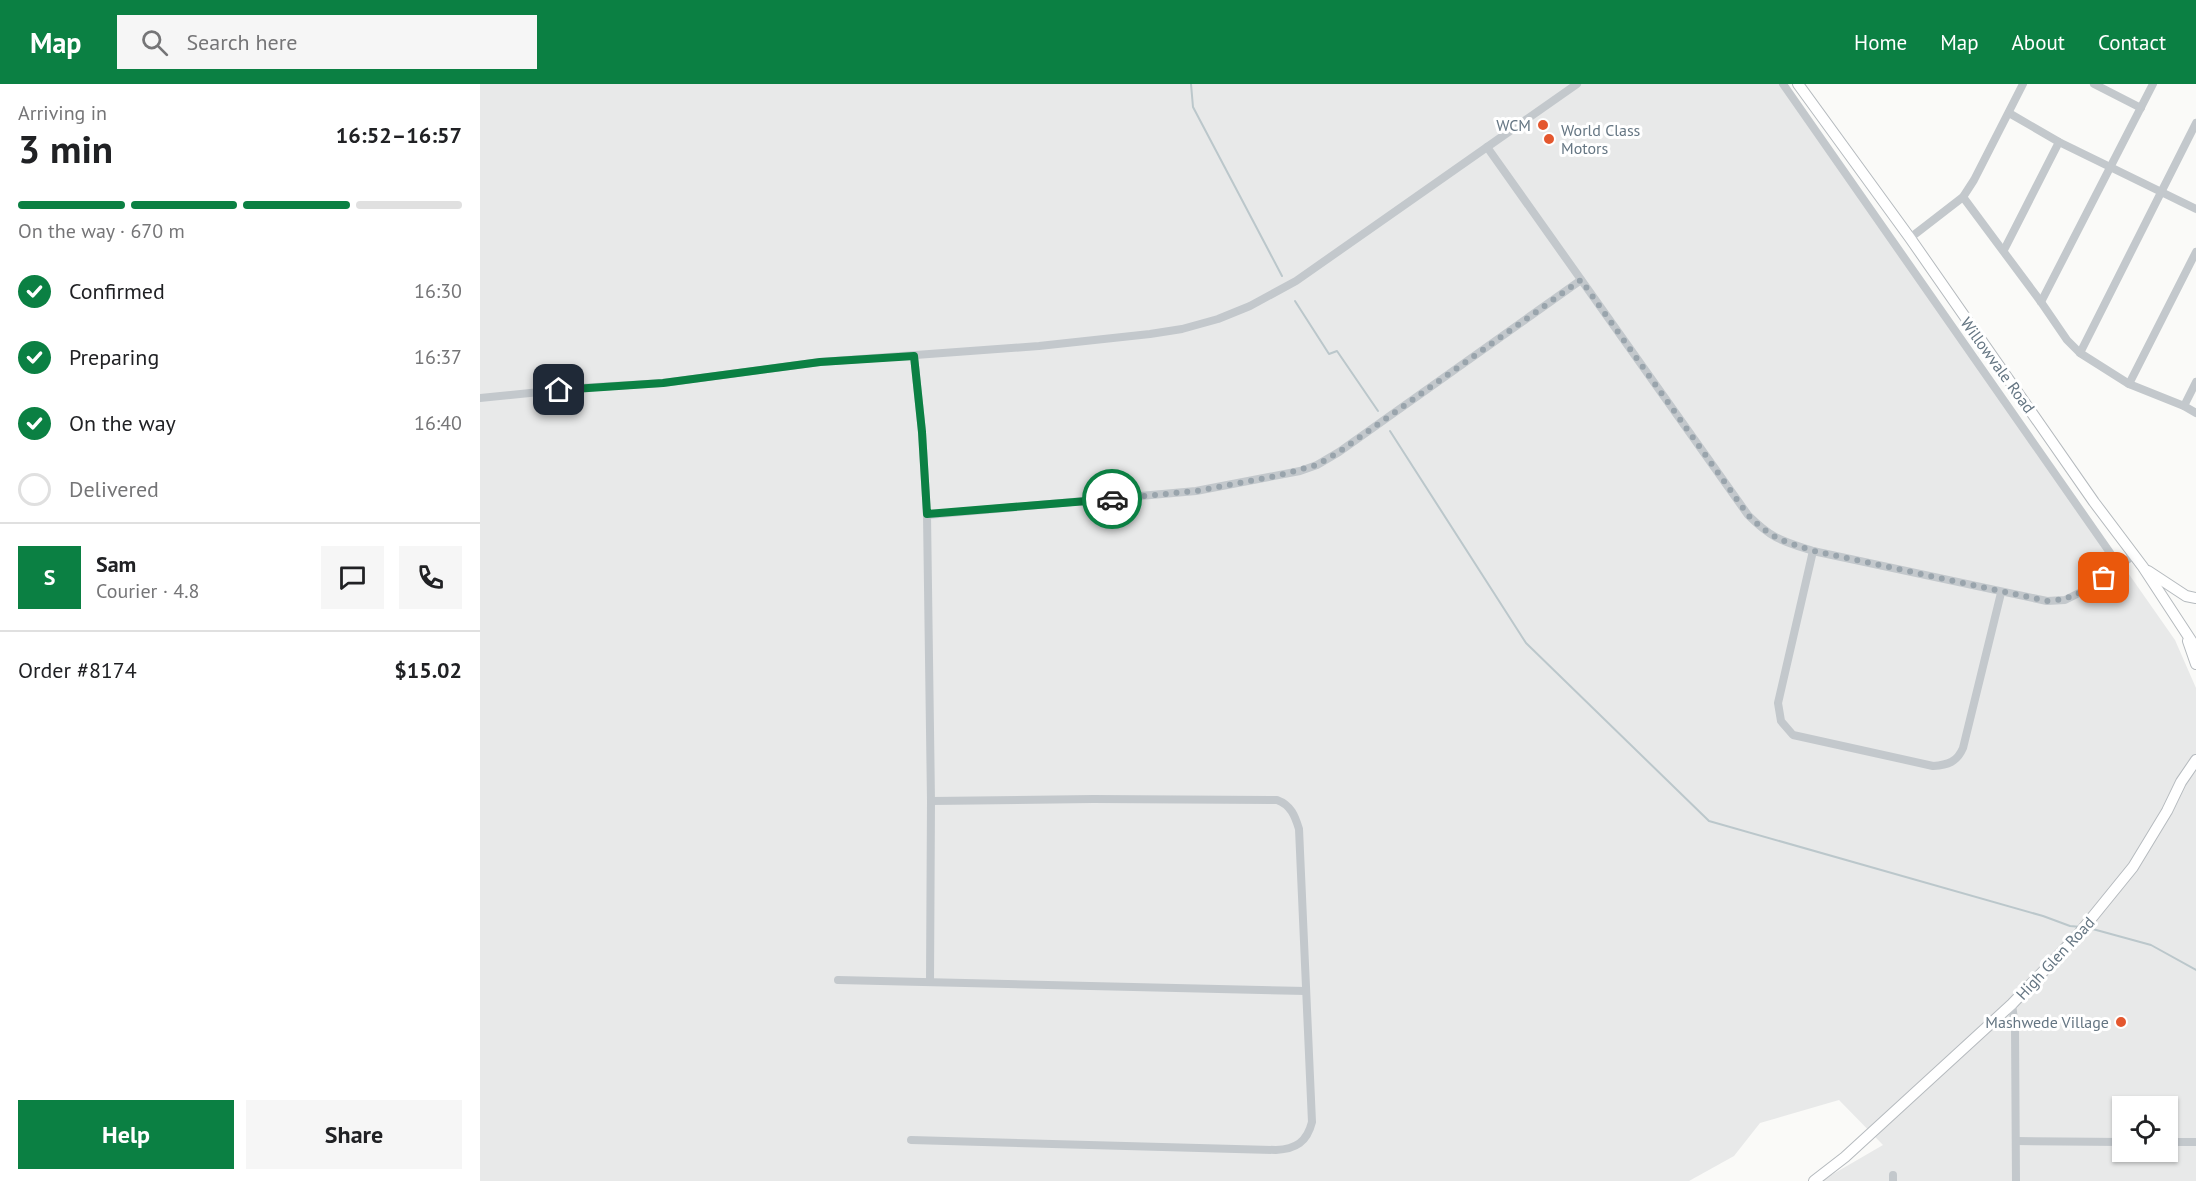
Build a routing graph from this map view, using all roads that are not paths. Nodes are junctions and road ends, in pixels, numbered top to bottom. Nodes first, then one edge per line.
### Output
1 (1577, 84) edge
2 (1783, 84) edge
3 (1798, 84) edge
4 (2024, 84) edge
5 (2094, 84) edge
6 (2153, 84) edge
7 (2141, 108) junction
8 (2009, 113) junction
9 (2196, 123) edge
10 (2059, 142) junction
11 (1487, 147) junction
12 (2112, 167) junction
13 (2162, 193) junction
14 (1963, 197) junction
15 (2196, 209) edge
16 (1910, 238) junction
17 (2004, 250) junction
18 (2196, 252) edge
19 (1581, 280) junction
20 (2041, 302) junction
21 (2080, 353) junction
22 (914, 356) junction
23 (2196, 382) edge
24 (2129, 384) junction
25 (480, 398) edge
26 (2184, 406) junction
27 (2196, 413) edge
28 (927, 514) junction
29 (1814, 551) junction
30 (2134, 555) junction
31 (2120, 567) junction
32 (2143, 567) junction
33 (2001, 592) junction
34 (2196, 598) edge
35 (2185, 632) junction
36 (2196, 648) edge
37 (2196, 664) edge
38 (2196, 760) edge
39 (2196, 766) edge
40 (931, 801) junction
41 (2167, 811) junction
42 (838, 980) dead end
43 (930, 981) junction
44 (1306, 991) junction
45 (2012, 1004) junction
46 (911, 1140) dead end
47 (2017, 1141) junction
48 (2112, 1142) edge
49 (2178, 1142) edge
50 (2196, 1142) edge
51 (1814, 1181) edge
52 (2016, 1181) edge

1 - 11 street
2 - 31 street
3 - 16 main road, Willowvale Road
4 - 8 street
5 - 7 street
6 - 7 street
7 - 12 street
8 - 10 street
8 - 14 street
9 - 13 street
10 - 12 street
10 - 17 street
11 - 19 street
11 - 22 street
12 - 13 street
12 - 20 street
13 - 15 street
13 - 21 street
14 - 16 street
14 - 17 street
16 - 30 main road, Willowvale Road
17 - 20 street
18 - 24 street
19 - 28 street
19 - 29 street
20 - 21 street
21 - 24 street
22 - 25 street
22 - 28 street
23 - 26 street
24 - 26 street
26 - 27 street
28 - 40 street
29 - 33 street
29 - 33 street
30 - 31 street
30 - 32 main road, Willowvale Road
31 - 33 street
32 - 34 main road
32 - 35 main road, Willowvale Road
35 - 36 main road, Willowvale Road
35 - 37 main road
38 - 41 main road, High Glen Road
39 - 41 main road, High Glen Road
40 - 43 street
40 - 44 street
41 - 45 main road, High Glen Road
42 - 43 street
43 - 44 street
44 - 46 street
45 - 47 street
45 - 51 main road, High Glen Road
47 - 48 street
47 - 52 street
49 - 50 street

